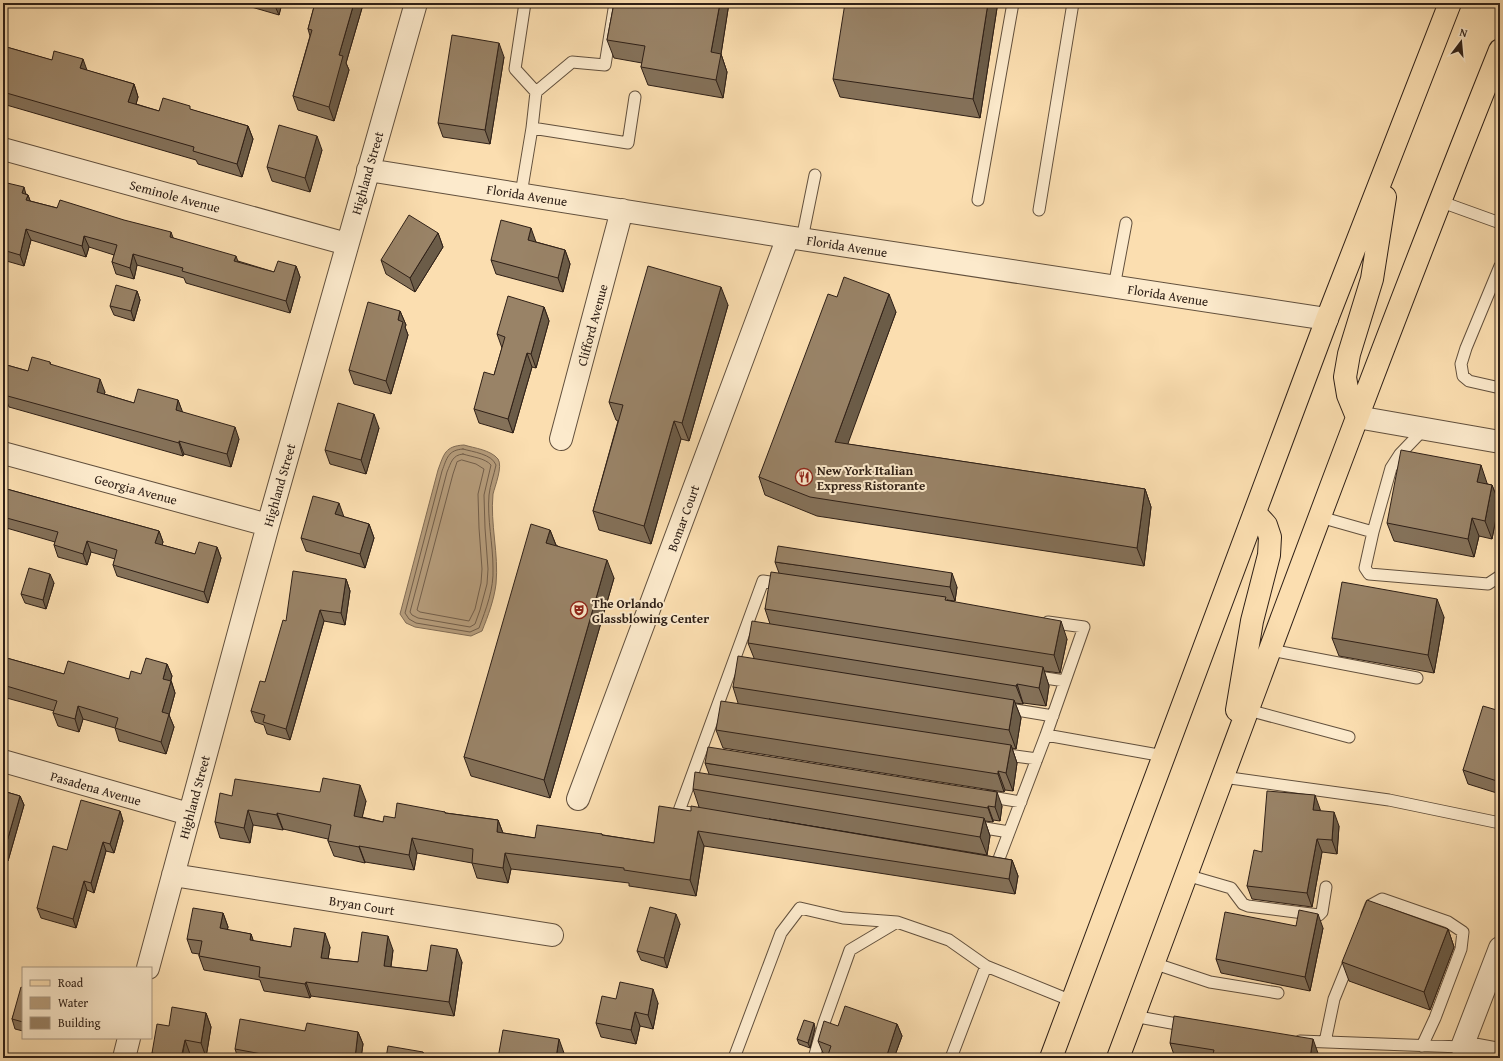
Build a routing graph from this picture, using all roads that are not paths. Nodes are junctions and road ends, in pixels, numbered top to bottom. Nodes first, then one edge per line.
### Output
1 (416, 3) edge
2 (525, 3) edge
3 (615, 3) edge
4 (1013, 3) edge
5 (1073, 3) edge
6 (1450, 3) edge
7 (1500, 50) edge
8 (536, 92) junction
9 (636, 97) dead end
10 (532, 128) junction
11 (3, 149) edge
12 (1392, 155) junction
13 (368, 170) junction
14 (815, 175) dead end
15 (521, 194) junction
16 (978, 200) dead end
17 (1439, 201) junction
18 (622, 210) junction
19 (1039, 210) dead end
20 (1126, 223) dead end
21 (1500, 223) edge
22 (795, 238) junction
23 (347, 244) junction
24 (1500, 266) edge
25 (1114, 287) junction
26 (1328, 319) junction
27 (1500, 388) edge
28 (1357, 417) junction
29 (1424, 429) junction
30 (561, 439) dead end
31 (1500, 442) edge
32 (3, 453) edge
33 (1255, 513) junction
34 (1320, 517) junction
35 (268, 525) junction
36 (1373, 532) junction
37 (1500, 576) edge
38 (795, 585) edge
39 (1037, 621) edge
40 (1270, 650) junction
41 (1018, 674) edge
42 (1417, 678) dead end
43 (1065, 681) junction
44 (994, 706) edge
45 (1248, 710) junction
46 (1052, 716) junction
47 (1046, 735) junction
48 (1349, 737) dead end
49 (993, 752) edge
50 (1164, 756) junction
51 (1037, 759) junction
52 (3, 762) edge
53 (1226, 768) junction
54 (974, 794) edge
55 (578, 799) dead end
56 (1021, 802) junction
57 (189, 814) junction
58 (702, 815) edge
59 (1500, 823) edge
60 (963, 824) edge
61 (1009, 832) junction
62 (982, 861) edge
63 (173, 875) junction
64 (1186, 875) junction
65 (1326, 887) dead end
66 (897, 922) junction
67 (1363, 927) edge
68 (552, 935) dead end
69 (1354, 948) edge
70 (1500, 948) edge
71 (1153, 962) junction
72 (986, 966) junction
73 (148, 967) edge
74 (1278, 993) dead end
75 (1072, 1001) junction
76 (1133, 1016) junction
77 (1201, 1028) edge
78 (129, 1039) edge
79 (1290, 1041) edge
80 (1325, 1042) junction
81 (1422, 1046) junction
82 (1462, 1047) junction
83 (1500, 1054) edge
84 (124, 1058) edge
85 (734, 1058) edge
86 (814, 1058) edge
87 (951, 1058) edge
88 (1051, 1058) edge
89 (1118, 1058) edge

1 - 13 street, Highland Street
2 - 8 lane
3 - 8 lane
4 - 16 lane
5 - 19 lane
6 - 12 main road
7 - 17 main road
8 - 10 lane
9 - 10 lane
10 - 15 lane
11 - 23 street, Seminole Avenue
12 - 26 main road
12 - 28 main road
13 - 15 street, Florida Avenue
13 - 23 street, Highland Street
14 - 22 lane
15 - 18 street, Florida Avenue
17 - 21 lane
17 - 28 main road
18 - 22 street, Florida Avenue
18 - 30 street, Clifford Avenue
20 - 25 lane
22 - 25 street, Florida Avenue
22 - 55 street, Bomar Court
23 - 35 street, Highland Street
24 - 27 lane
25 - 26 street, Florida Avenue
26 - 33 main road
28 - 29 street
28 - 34 main road
29 - 31 street
29 - 36 lane
32 - 35 street, Georgia Avenue
33 - 50 main road
33 - 53 main road
34 - 36 lane
34 - 40 main road
35 - 57 street, Highland Street
36 - 37 lane
38 - 58 lane
39 - 43 lane
40 - 42 lane
40 - 45 main road
41 - 43 lane
43 - 46 lane
44 - 46 lane
45 - 48 lane
45 - 53 main road
46 - 47 lane
47 - 50 lane
47 - 51 lane
49 - 51 lane
50 - 75 main road
51 - 56 lane
52 - 57 street, Pasadena Avenue
53 - 59 lane
53 - 64 main road
54 - 56 lane
56 - 61 lane
57 - 63 street, Highland Street
60 - 61 lane
61 - 62 lane
63 - 68 street, Bryan Court
63 - 73 street, Highland Street
64 - 65 lane
64 - 71 main road
66 - 72 lane
66 - 85 lane
66 - 86 lane
67 - 81 lane
69 - 80 lane
70 - 82 street
71 - 74 lane
71 - 76 main road
72 - 75 lane
72 - 87 lane
75 - 88 main road
76 - 77 lane
76 - 89 main road
78 - 84 street
79 - 80 lane
80 - 81 lane
81 - 82 lane
82 - 83 street

